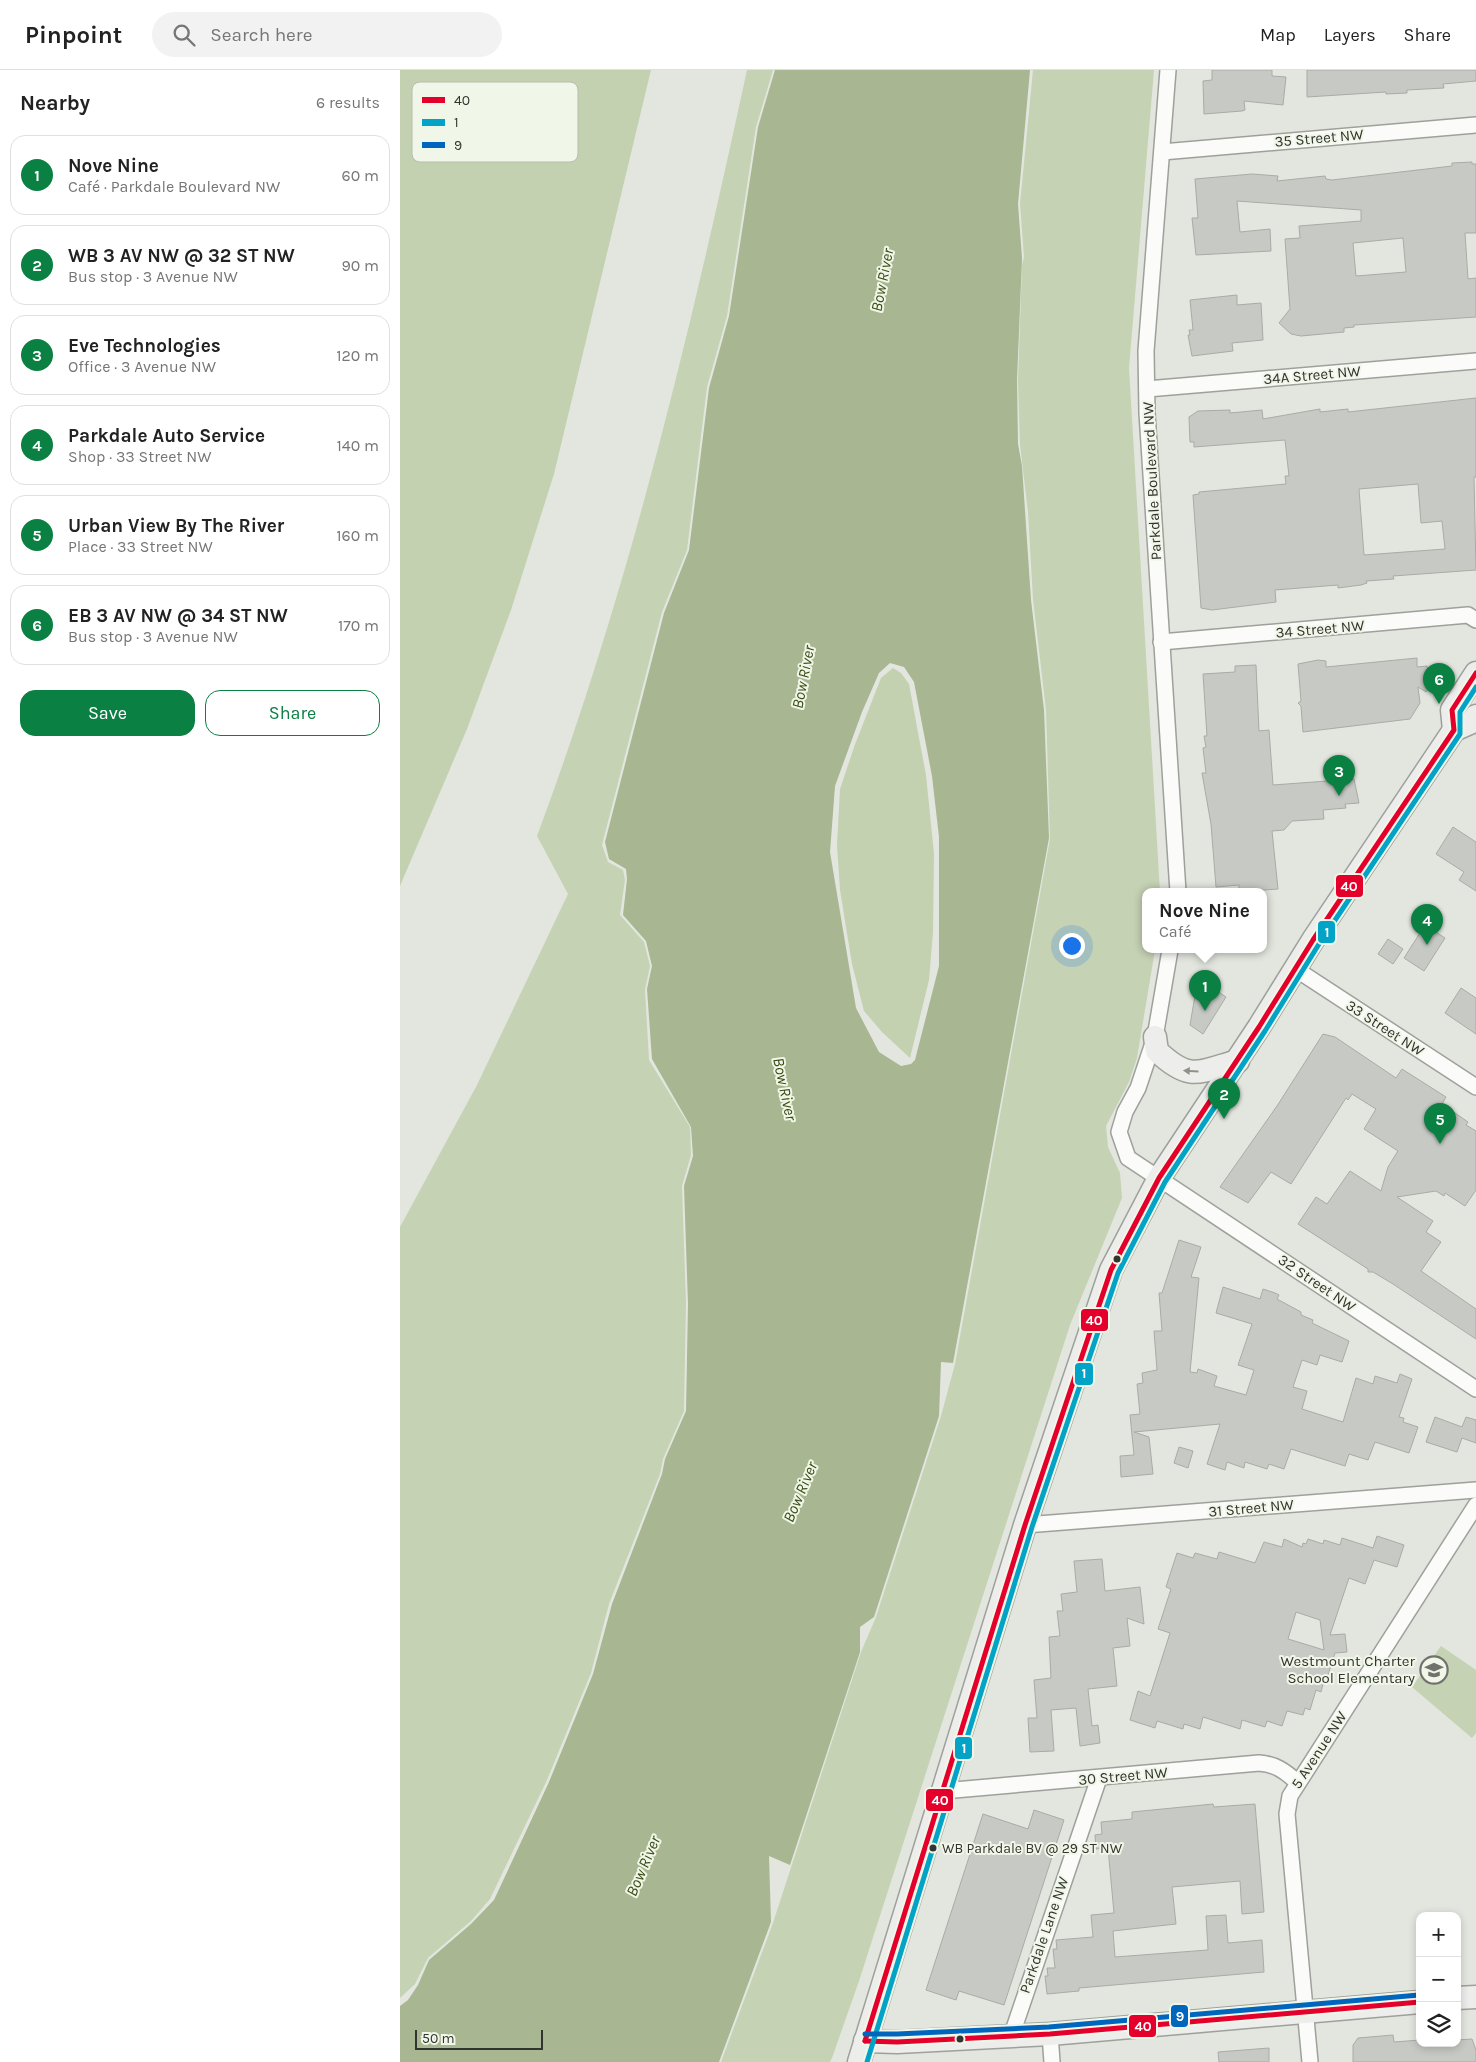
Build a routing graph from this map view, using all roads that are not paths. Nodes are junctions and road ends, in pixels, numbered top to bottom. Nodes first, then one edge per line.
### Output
1 (1168, 70) edge
2 (1476, 126) edge
3 (1162, 152) junction
4 (1476, 361) edge
5 (1147, 389) junction
6 (1476, 620) edge
7 (1162, 642) junction
8 (1476, 673) edge
9 (1476, 716) edge
10 (1454, 730) junction
11 (1178, 888) edge
12 (1169, 953) edge
13 (1294, 968) junction
14 (1155, 1037) junction
15 (1238, 1061) junction
16 (1476, 1086) edge
17 (1159, 1178) junction
18 (1476, 1388) edge
19 (1476, 1490) edge
20 (1476, 1505) edge
21 (1026, 1525) junction
22 (1099, 1778) junction
23 (1297, 1782) junction
24 (943, 1791) junction
25 (1476, 1997) edge
26 (1461, 1998) edge
27 (1416, 2002) edge
28 (1306, 2011) junction
29 (1050, 2034) junction
30 (1011, 2037) junction
31 (862, 2052) edge
32 (1052, 2062) edge
33 (1310, 2062) edge

1 - 3 street, Parkdale Boulevard NW
2 - 3 street, 35 Street NW
3 - 5 street, Parkdale Boulevard NW
4 - 5 street, 34A Street NW
5 - 7 street, Parkdale Boulevard NW
6 - 7 street, 34 Street NW
7 - 11 street, Parkdale Boulevard NW
8 - 10 main road
9 - 10 main road
10 - 13 main road
12 - 14 street
13 - 15 main road
13 - 16 street, 33 Street NW
15 -> 14 main road
14 - 17 street
15 - 17 main road
17 - 18 street, 32 Street NW
17 - 21 main road
19 - 21 street, 31 Street NW
20 - 23 street, 5 Avenue NW
21 - 24 main road
22 - 23 street, 30 Street NW
22 - 24 street, 30 Street NW
22 - 30 street, Parkdale Lane NW
23 - 28 street, 5 Avenue NW
24 - 31 main road
25 - 26 main road
27 - 28 main road
28 - 29 main road
28 - 33 street, 5 Avenue NW
29 - 30 main road
29 - 32 street
30 - 31 main road

